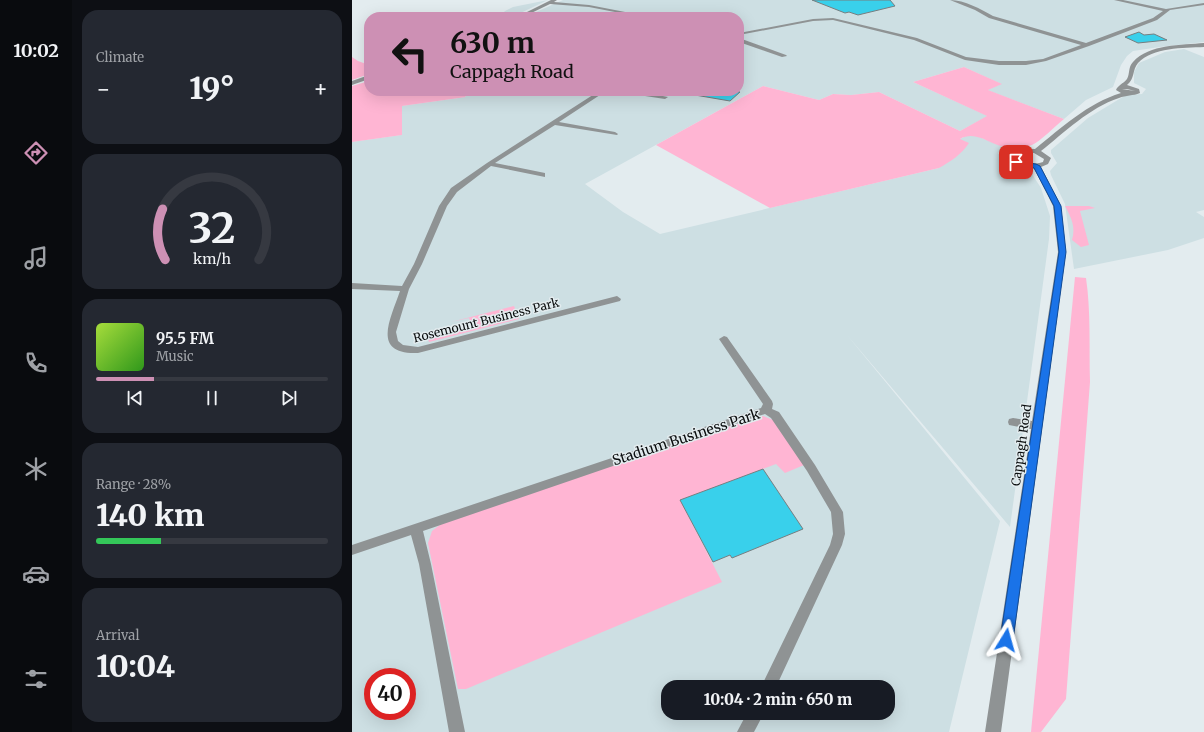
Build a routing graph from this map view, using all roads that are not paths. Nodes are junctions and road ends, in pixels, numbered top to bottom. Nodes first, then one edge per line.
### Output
1 (555, 0) edge
2 (952, 0) edge
3 (1116, 0) edge
4 (550, 3) junction
5 (1204, 4) edge
6 (1166, 10) junction
7 (530, 12) edge
8 (622, 12) edge
9 (744, 33) edge
10 (744, 42) edge
11 (1087, 45) junction
12 (1204, 45) edge
13 (784, 56) dead end
14 (364, 79) edge
15 (1129, 81) junction
16 (352, 83) edge
17 (1121, 88) junction
18 (1133, 88) junction
19 (1128, 93) junction
20 (595, 96) edge
21 (658, 96) edge
22 (665, 97) dead end
23 (1113, 97) junction
24 (554, 123) junction
25 (615, 134) dead end
26 (1036, 151) junction
27 (489, 164) junction
28 (1036, 166) junction
29 (542, 175) dead end
30 (352, 286) edge
31 (405, 289) junction
32 (617, 299) dead end
33 (724, 339) dead end
34 (766, 410) junction
35 (1013, 422) dead end
36 (1037, 426) junction
37 (416, 528) junction
38 (352, 550) edge
39 (771, 680) edge
40 (752, 720) edge
41 (457, 732) edge
42 (745, 732) edge
43 (993, 732) edge

1 - 4 street
2 - 11 street
3 - 6 street
4 - 7 street
4 - 8 street
5 - 6 street
6 - 11 street
9 - 11 street
10 - 13 street
12 - 15 street
14 - 16 street
15 - 17 street
15 - 18 street
17 - 18 street
17 - 19 street
17 - 23 street
18 - 19 street
19 - 23 street
20 - 24 street, Rosemount Business Park
21 - 22 street
23 - 26 street
24 - 25 street
24 - 27 street, Rosemount Business Park
26 - 28 street
26 - 28 street
27 - 29 street
27 - 31 street, Rosemount Business Park
28 - 36 street, Cappagh Road
30 - 31 street
31 - 32 street, Rosemount Business Park
33 - 34 street
34 - 37 street, Stadium Business Park
34 - 39 street, Stadium Business Park
35 - 36 street
36 - 43 street, Cappagh Road
37 - 38 street, Stadium Business Park
37 - 41 street
40 - 42 street

